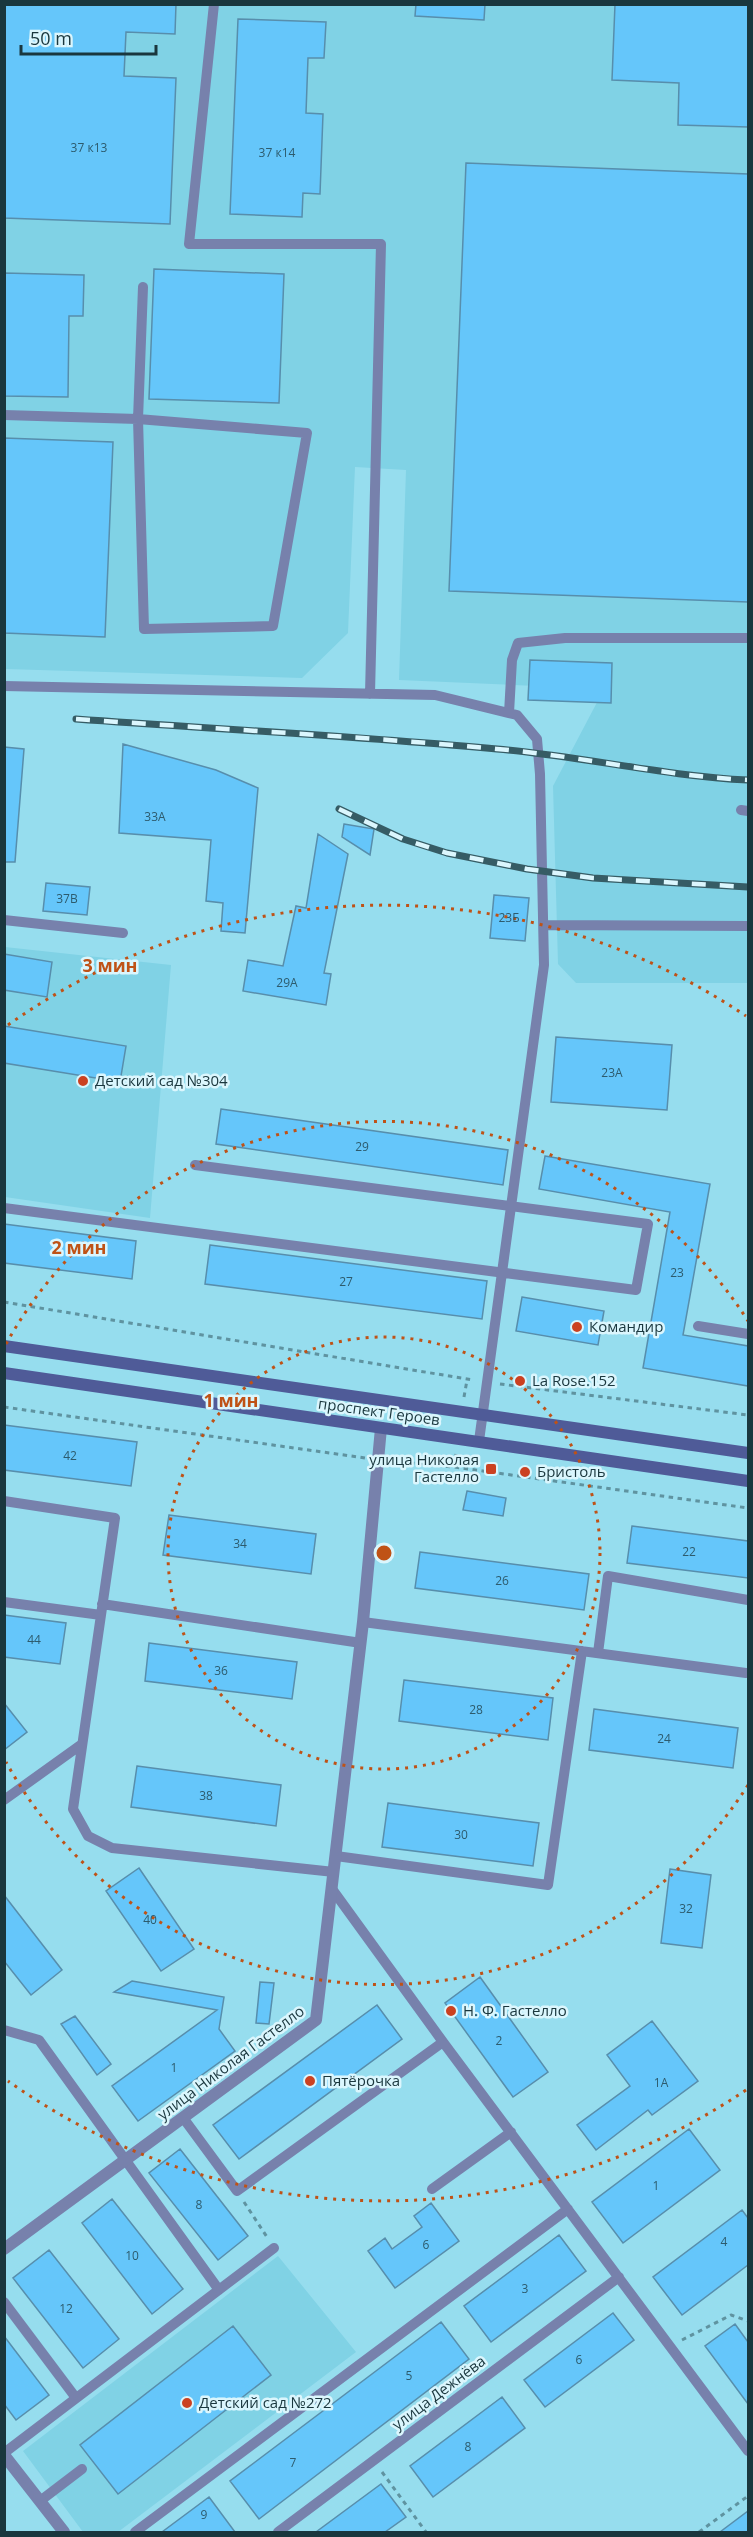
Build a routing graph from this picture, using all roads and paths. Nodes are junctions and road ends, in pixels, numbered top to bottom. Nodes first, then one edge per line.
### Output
1 (214, 4) edge
2 (143, 287) dead end
3 (4, 415) edge
4 (138, 419) junction
5 (748, 638) edge
6 (4, 686) edge
7 (369, 694) junction
8 (509, 713) junction
9 (4, 920) edge
10 (543, 925) junction
11 (748, 926) edge
12 (123, 933) dead end
13 (195, 1165) dead end
14 (513, 1204) junction
15 (4, 1208) edge
16 (502, 1271) junction
17 (4, 1302) edge
18 (698, 1326) dead end
19 (748, 1334) edge
20 (4, 1346) edge
21 (4, 1373) edge
22 (487, 1382) junction
23 (4, 1407) edge
24 (748, 1415) edge
25 (483, 1416) junction
26 (381, 1428) junction
27 (478, 1441) junction
28 (748, 1453) edge
29 (378, 1460) junction
30 (748, 1481) edge
31 (4, 1501) edge
32 (748, 1508) edge
33 (748, 1600) edge
34 (4, 1602) edge
35 (102, 1604) junction
36 (101, 1616) junction
37 (363, 1622) junction
38 (361, 1643) junction
39 (582, 1651) junction
40 (597, 1653) junction
41 (746, 1673) dead end
42 (82, 1743) junction
43 (4, 1800) edge
44 (336, 1856) junction
45 (334, 1872) junction
46 (332, 1889) junction
47 (4, 2030) edge
48 (443, 2042) junction
49 (184, 2119) junction
50 (511, 2132) junction
51 (125, 2161) junction
52 (432, 2189) dead end
53 (237, 2191) junction
54 (568, 2209) junction
55 (6, 2246) edge
56 (274, 2248) joint
57 (619, 2277) junction
58 (219, 2290) junction
59 (4, 2302) edge
60 (748, 2321) edge
61 (670, 2346) junction
62 (76, 2398) junction
63 (748, 2451) edge
64 (4, 2454) edge
65 (374, 2461) junction
66 (82, 2469) dead end
67 (748, 2496) edge
68 (40, 2501) junction
69 (64, 2532) edge
70 (135, 2532) edge
71 (278, 2532) edge
72 (426, 2532) edge
73 (699, 2532) edge

1 - 7 lane
2 - 4 lane
3 - 4 lane
4 - 4 lane
5 - 8 lane
6 - 7 lane
7 - 8 lane
8 - 10 lane
9 - 12 lane
10 - 11 lane
10 - 14 lane
13 - 14 lane
14 - 16 lane
14 - 16 lane
15 - 16 lane
16 - 22 lane
17 - 22 path
18 - 19 lane
20 - 25 main road, проспект Героев
21 - 26 main road, проспект Героев
22 - 24 path
22 - 25 lane
23 - 29 path
25 - 27 lane
25 - 28 main road, проспект Героев
26 - 27 main road, проспект Героев
26 - 29 street, улица Николая Гастелло
27 - 30 main road, проспект Героев
29 - 32 path
29 - 37 street, улица Николая Гастелло
31 - 35 lane
33 - 40 lane
34 - 36 lane
35 - 36 lane
35 - 38 lane
36 - 42 lane
37 - 38 street, улица Николая Гастелло
37 - 39 lane
38 - 44 street, улица Николая Гастелло
39 - 40 lane
39 - 44 lane
40 - 41 lane
42 - 43 lane
42 - 45 lane
44 - 45 street, улица Николая Гастелло
45 - 46 street, улица Николая Гастелло
46 - 48 lane
46 - 49 street, улица Николая Гастелло
47 - 51 lane
48 - 50 lane
48 - 53 lane
49 - 51 street, улица Николая Гастелло
49 - 53 lane
50 - 52 lane
50 - 54 lane
51 - 55 street, улица Николая Гастелло
51 - 58 lane
53 - 56 path
54 - 57 lane
54 - 70 lane
56 - 58 lane
57 - 61 lane
57 - 65 lane, улица Дежнёва
58 - 62 lane
59 - 62 lane
60 - 61 path
61 - 63 lane
62 - 64 lane
64 - 68 street
65 - 71 lane, улица Дежнёва
65 - 72 path
66 - 68 lane
67 - 73 path
68 - 69 street

